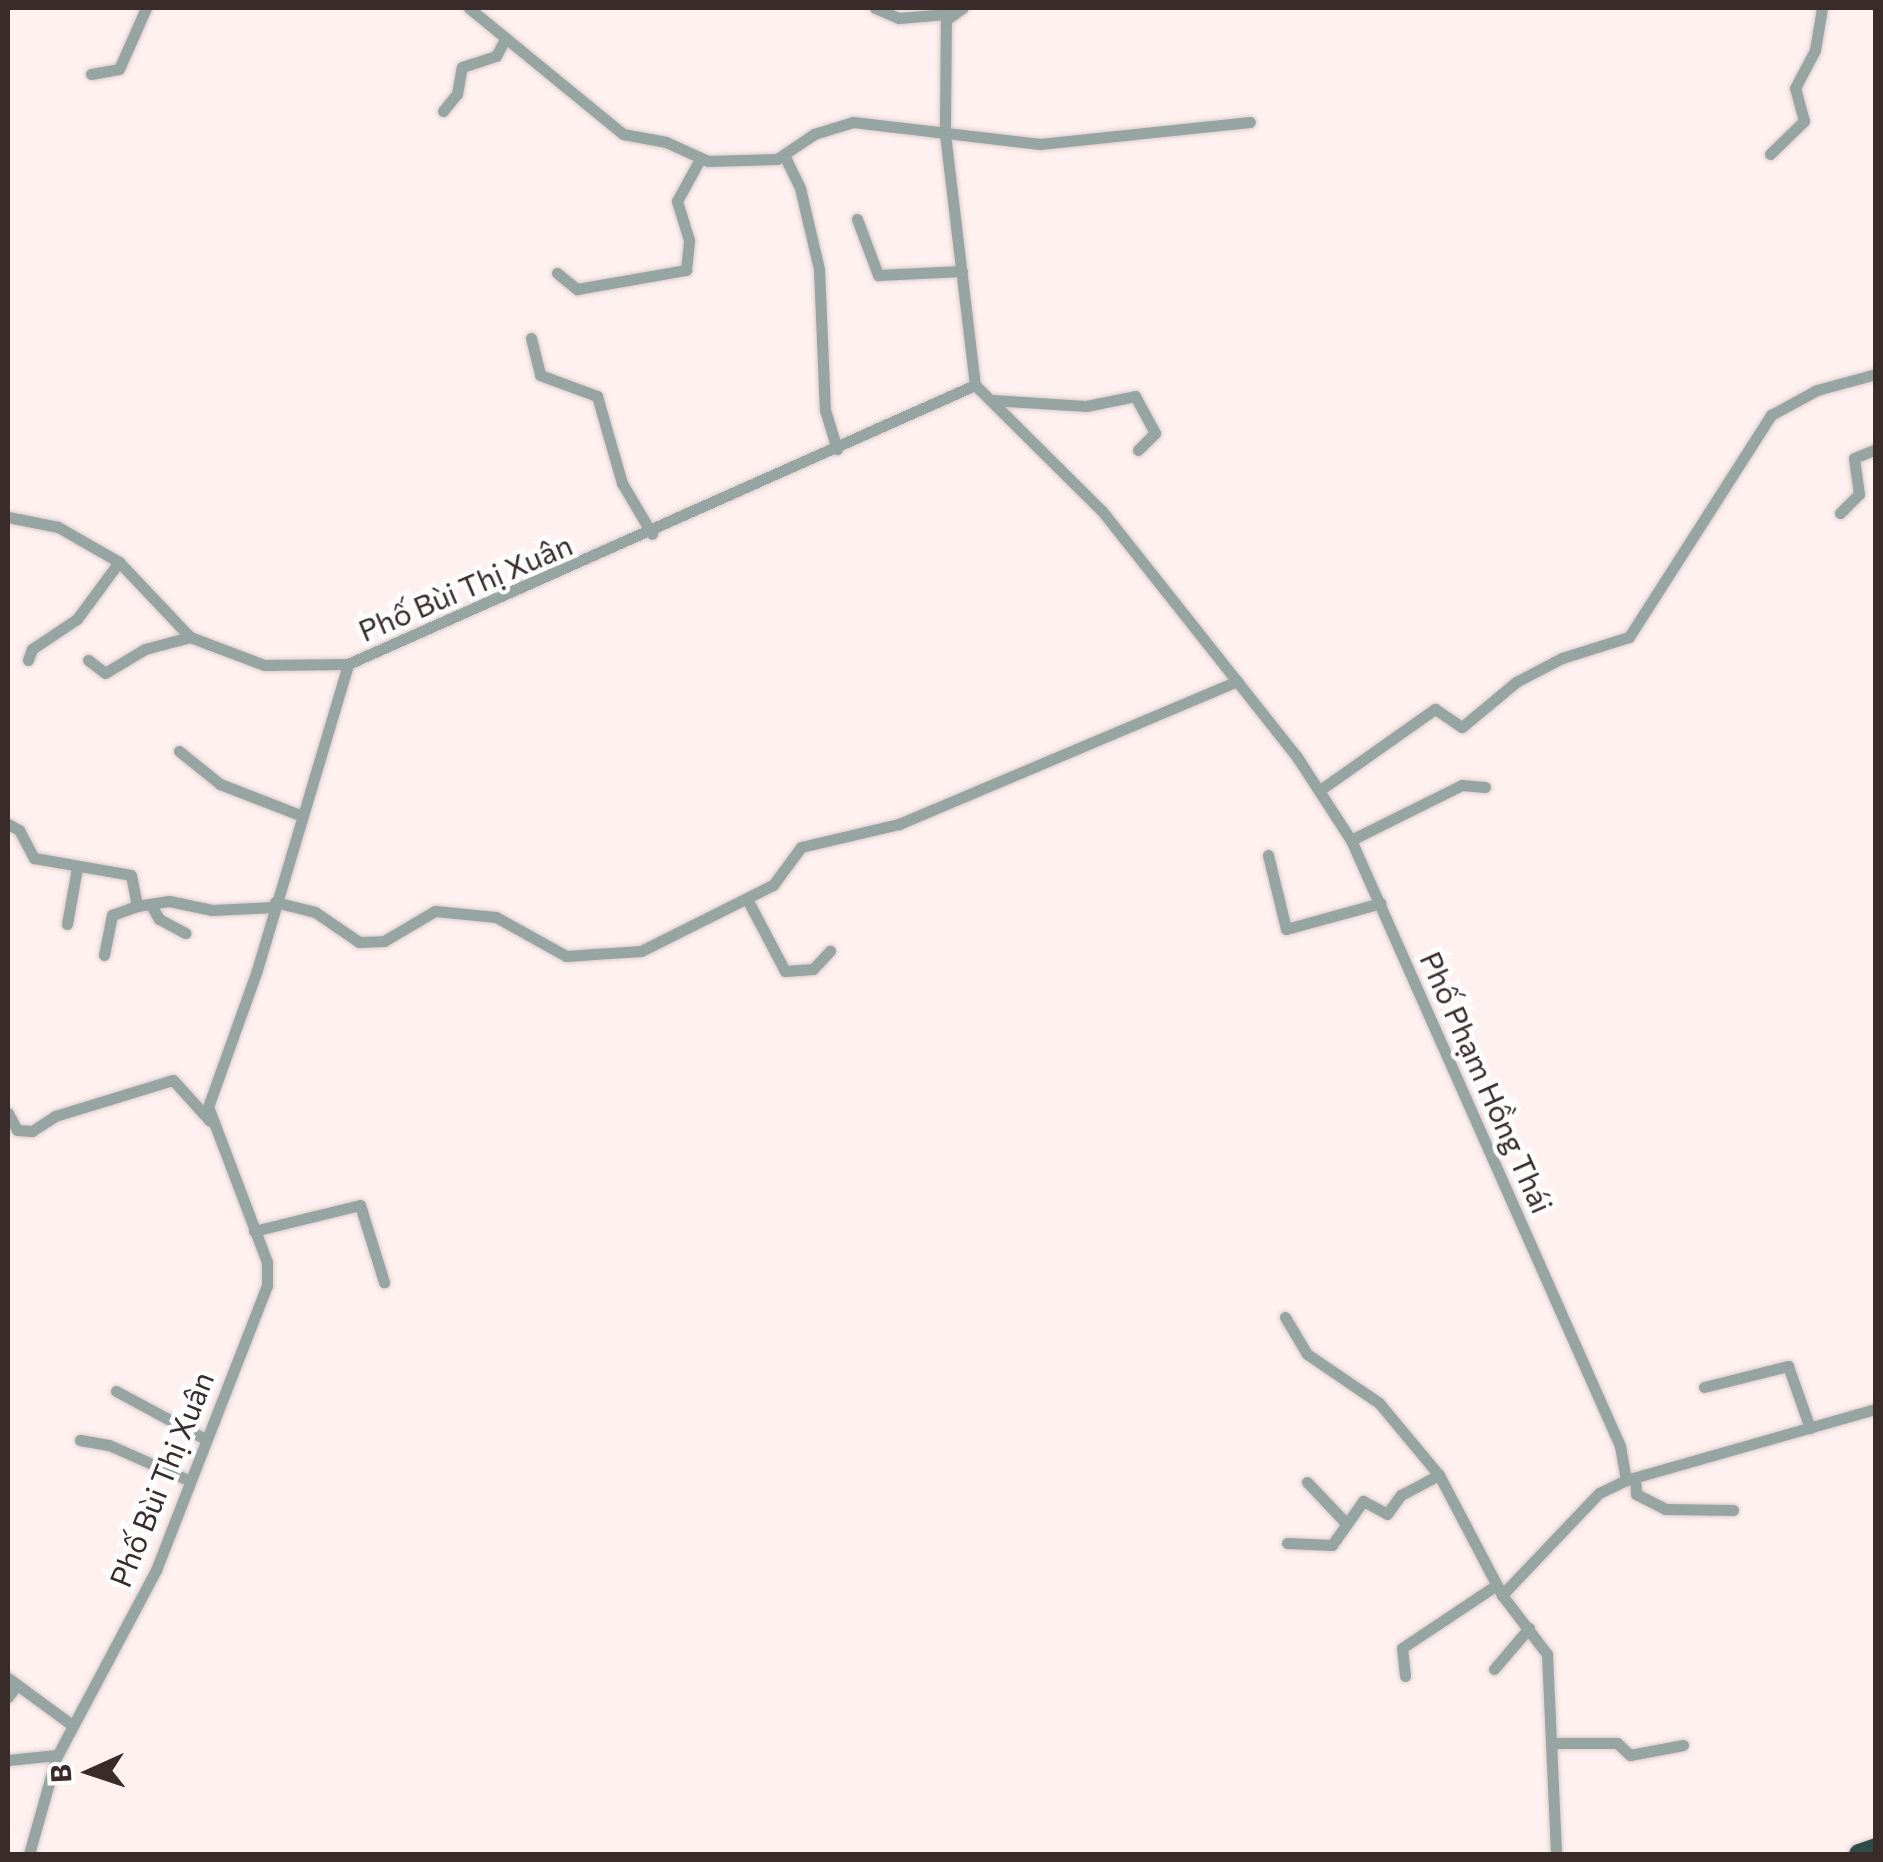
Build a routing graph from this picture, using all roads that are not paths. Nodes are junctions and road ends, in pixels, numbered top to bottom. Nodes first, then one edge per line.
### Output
1 (146, 8) edge
2 (470, 8) edge
3 (875, 8) edge
4 (964, 8) edge
5 (1822, 8) edge
6 (946, 14) edge
7 (505, 39) junction
8 (91, 74) dead end
9 (443, 111) dead end
10 (1250, 122) dead end
11 (945, 134) junction
12 (1770, 154) dead end
13 (785, 156) junction
14 (700, 159) junction
15 (858, 219) dead end
16 (962, 271) junction
17 (556, 272) dead end
18 (531, 338) dead end
19 (1876, 374) edge
20 (976, 385) junction
21 (992, 400) junction
22 (836, 448) junction
23 (1876, 449) edge
24 (1138, 450) dead end
25 (1840, 513) dead end
26 (8, 517) edge
27 (652, 534) junction
28 (119, 562) junction
29 (190, 637) junction
30 (28, 660) dead end
31 (88, 660) dead end
32 (348, 664) junction
33 (1237, 681) junction
34 (179, 751) dead end
35 (1486, 787) dead end
36 (1320, 790) junction
37 (300, 815) junction
38 (8, 824) edge
39 (1351, 840) junction
40 (1268, 855) dead end
41 (77, 868) junction
42 (747, 899) junction
43 (1381, 903) junction
44 (275, 905) junction
45 (136, 906) junction
46 (152, 908) junction
47 (67, 924) dead end
48 (185, 933) dead end
49 (830, 952) dead end
50 (104, 955) dead end
51 (8, 1113) edge
52 (210, 1121) junction
53 (253, 1228) junction
54 (384, 1282) dead end
55 (1285, 1316) dead end
56 (1704, 1387) dead end
57 (116, 1390) dead end
58 (1876, 1409) edge
59 (1810, 1428) junction
60 (205, 1439) junction
61 (80, 1440) dead end
62 (1438, 1475) junction
63 (1631, 1479) junction
64 (188, 1480) junction
65 (1307, 1482) dead end
66 (1733, 1510) dead end
67 (1345, 1522) junction
68 (1287, 1542) dead end
69 (1498, 1590) junction
70 (1529, 1628) junction
71 (1494, 1670) dead end
72 (1406, 1676) dead end
73 (12, 1682) edge
74 (8, 1697) edge
75 (72, 1725) junction
76 (1556, 1743) junction
77 (1683, 1745) dead end
78 (57, 1755) junction
79 (8, 1760) edge
80 (1876, 1848) edge
81 (29, 1854) edge
82 (1556, 1854) edge
83 (1859, 1854) edge

1 - 8 street
2 - 7 street
3 - 6 street
4 - 6 street
5 - 12 street
6 - 11 street
7 - 9 street
7 - 14 street
10 - 11 street
11 - 13 street
11 - 16 street
13 - 14 street
13 - 22 street
14 - 17 street
15 - 16 street
16 - 20 street
18 - 27 street
19 - 36 street
20 - 21 street, Phố Phạm Hồng Thái
20 - 22 street, Phố Bùi Thị Xuân
21 - 24 street
21 - 33 street, Phố Phạm Hồng Thái
22 - 27 street, Phố Bùi Thị Xuân
23 - 25 street
26 - 28 street
27 - 32 street, Phố Bùi Thị Xuân
28 - 29 street
28 - 30 street
29 - 31 street
29 - 32 street
32 - 37 street, Phố Bùi Thị Xuân
33 - 36 street, Phố Phạm Hồng Thái
33 - 42 street
34 - 37 street
35 - 39 street
36 - 39 street, Phố Phạm Hồng Thái
37 - 44 street, Phố Bùi Thị Xuân
38 - 41 street
39 - 43 street, Phố Phạm Hồng Thái
40 - 43 street
41 - 45 street
41 - 47 street
42 - 44 street
42 - 49 street
43 - 63 street, Phố Phạm Hồng Thái
44 - 46 street
44 - 52 street, Phố Bùi Thị Xuân
45 - 46 street
45 - 50 street
46 - 48 street
51 - 52 street
52 - 53 street, Phố Bùi Thị Xuân
53 - 54 street
53 - 60 street, Phố Bùi Thị Xuân
55 - 62 street
56 - 59 street
57 - 60 street
58 - 59 street
59 - 63 street
60 - 64 street, Phố Bùi Thị Xuân
61 - 64 street
62 - 67 street
62 - 69 street
63 - 66 street
63 - 69 street
64 - 75 street, Phố Bùi Thị Xuân
65 - 67 street
67 - 68 street
69 - 70 street
69 - 72 street
70 - 71 street
70 - 76 street
73 - 74 street
73 - 75 street
75 - 78 street, Phố Bùi Thị Xuân
76 - 77 street
76 - 82 street
78 - 79 street
78 - 81 street, Phố Bùi Thị Xuân
80 - 83 highway

